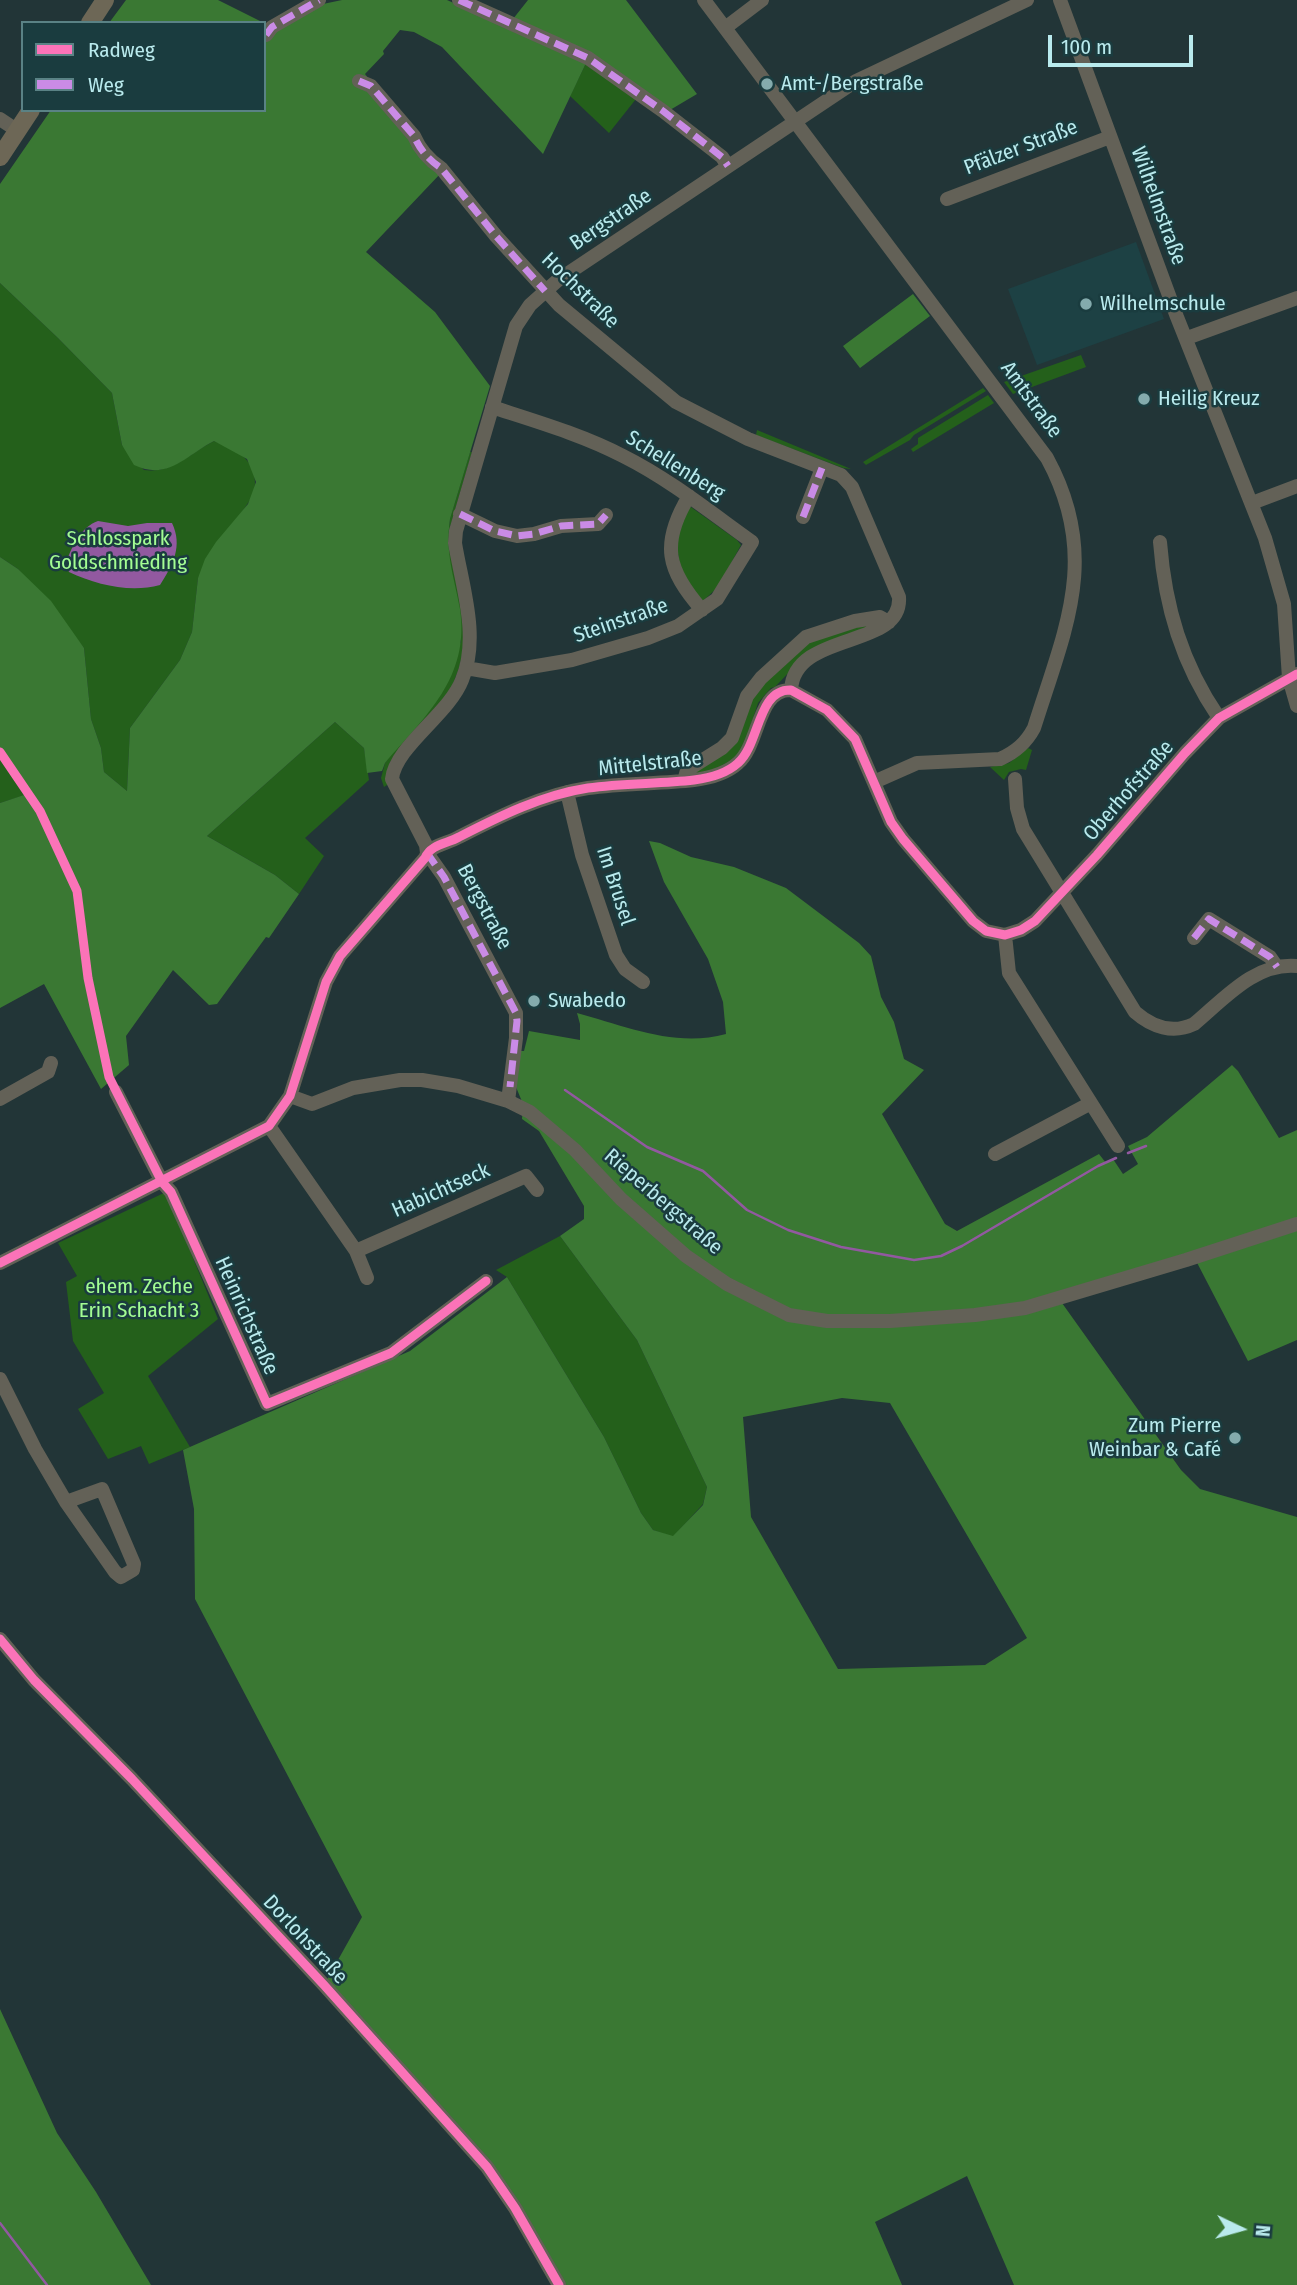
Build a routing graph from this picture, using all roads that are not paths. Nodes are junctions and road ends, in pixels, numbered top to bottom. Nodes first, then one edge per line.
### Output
1 (105, 0) edge
2 (319, 0) edge
3 (459, 0) edge
4 (704, 0) edge
5 (762, 0) edge
6 (1027, 0) edge
7 (1060, 0) edge
8 (477, 4) edge
9 (91, 21) edge
10 (725, 28) junction
11 (267, 35) dead end
12 (359, 81) dead end
13 (30, 112) edge
14 (0, 119) edge
15 (794, 121) junction
16 (18, 131) junction
17 (1110, 136) junction
18 (0, 158) edge
19 (728, 166) junction
20 (947, 199) dead end
21 (545, 291) junction
22 (1297, 298) edge
23 (1186, 338) junction
24 (492, 407) junction
25 (822, 468) junction
26 (1297, 486) edge
27 (689, 496) junction
28 (1252, 503) junction
29 (460, 514) junction
30 (606, 515) dead end
31 (803, 517) dead end
32 (752, 542) joint
33 (1160, 542) dead end
34 (702, 610) junction
35 (889, 622) junction
36 (467, 668) junction
37 (1293, 676) edge
38 (790, 690) junction
39 (1297, 706) edge
40 (1219, 718) junction
41 (1016, 779) dead end
42 (684, 781) junction
43 (874, 782) junction
44 (567, 792) junction
45 (427, 853) junction
46 (1063, 891) junction
47 (1005, 935) junction
48 (1194, 938) dead end
49 (1297, 966) edge
50 (1277, 967) junction
51 (643, 982) dead end
52 (51, 1063) dead end
53 (116, 1092) dead end
54 (509, 1094) junction
55 (290, 1096) junction
56 (0, 1099) edge
57 (1091, 1103) junction
58 (269, 1126) junction
59 (1118, 1146) dead end
60 (995, 1154) dead end
61 (162, 1182) junction
62 (537, 1190) dead end
63 (1297, 1224) edge
64 (356, 1251) junction
65 (0, 1263) edge
66 (367, 1278) dead end
67 (486, 1281) dead end
68 (0, 1379) edge
69 (66, 1502) junction
70 (0, 1639) edge
71 (559, 2285) edge

1 - 9 main road
2 - 11 street
3 - 8 street
4 - 10 street, Amtstraße
5 - 10 street
6 - 15 street, Bergstraße
7 - 17 street, Wilhelmstraße
8 - 19 street
10 - 15 street, Amtstraße
12 - 21 street, Hochstraße
13 - 16 main road
14 - 16 street
15 - 19 street, Bergstraße
15 - 43 street, Amtstraße
16 - 18 main road
17 - 20 street, Pfälzer Straße
17 - 23 street, Wilhelmstraße
19 - 21 street, Bergstraße
21 - 24 street, Bergstraße
21 - 25 street, Hochstraße
22 - 23 street
23 - 28 street, Wilhelmstraße
24 - 27 street, Schellenberg
24 - 29 street, Bergstraße
25 - 31 street
25 - 35 street, Hochstraße
26 - 28 street
27 - 32 street, Schellenberg
27 - 34 street
28 - 37 street, Wilhelmstraße
29 - 30 street
29 - 36 street, Bergstraße
32 - 34 street, Steinstraße
33 - 40 street
34 - 36 street, Steinstraße
35 - 38 street
35 - 42 street, Mittelstraße
36 - 45 street, Bergstraße
37 - 39 street, Wilhelmstraße
37 - 40 street, Oberhofstraße
38 - 42 street, Mittelstraße
38 - 43 street
40 - 46 street, Oberhofstraße
41 - 46 street
42 - 44 street, Mittelstraße
43 - 47 street
44 - 45 street, Mittelstraße
44 - 51 street, Im Brusel
45 - 54 street, Bergstraße
45 - 55 street, Mittelstraße
46 - 47 street, Oberhofstraße
46 - 50 street
47 - 57 street
48 - 50 street
49 - 50 street
52 - 56 street
53 - 61 street, Heinrichstraße
54 - 55 street, Rieperbergstraße
54 - 63 street, Rieperbergstraße
55 - 58 street
57 - 59 street
57 - 60 street
58 - 61 street
58 - 64 street
61 - 65 street
61 - 67 street, Heinrichstraße
62 - 64 street, Habichtseck
64 - 66 street
68 - 69 street
69 - 69 street
70 - 71 street, Dorlohstraße

